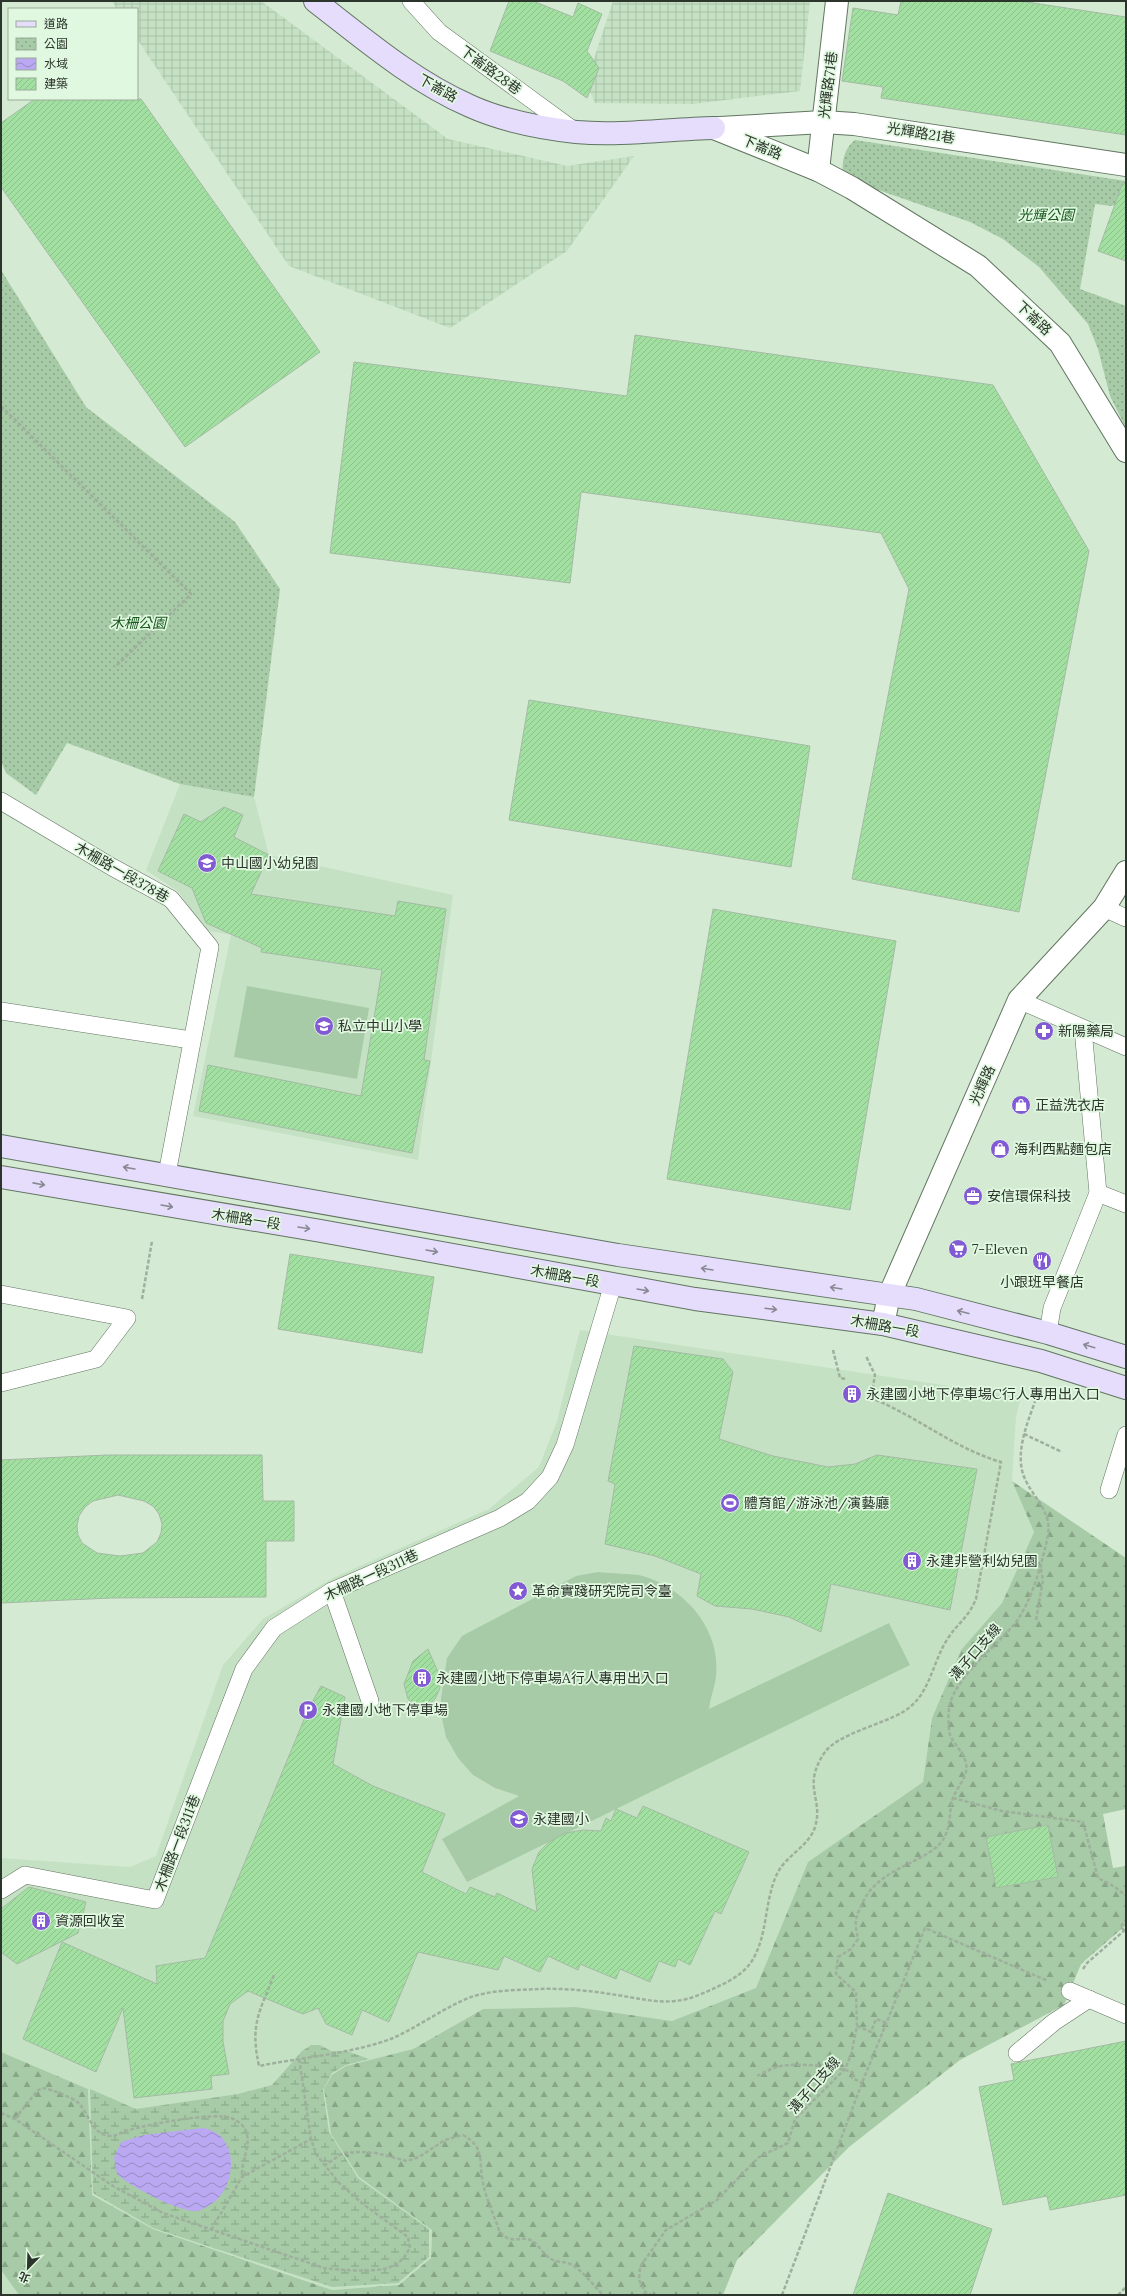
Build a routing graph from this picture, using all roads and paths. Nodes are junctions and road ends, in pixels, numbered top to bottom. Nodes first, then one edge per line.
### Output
1 (315, 1) edge
2 (411, 1) edge
3 (837, 1) edge
4 (823, 122) junction
5 (714, 128) junction
6 (576, 132) junction
7 (1126, 165) edge
8 (818, 170) junction
9 (1, 406) edge
10 (1126, 451) edge
11 (115, 667) dead end
12 (1, 801) edge
13 (1126, 872) edge
14 (1104, 908) junction
15 (1126, 918) edge
16 (1019, 1000) junction
17 (1, 1011) edge
18 (1083, 1029) junction
19 (191, 1040) junction
20 (1126, 1048) edge
21 (1, 1146) edge
22 (167, 1174) junction
23 (1, 1177) edge
24 (1098, 1193) junction
25 (1126, 1204) edge
26 (152, 1241) dead end
27 (613, 1284) junction
28 (1, 1294) edge
29 (889, 1296) junction
30 (142, 1303) dead end
31 (883, 1324) junction
32 (1048, 1333) junction
33 (833, 1350) dead end
34 (866, 1356) dead end
35 (1126, 1358) edge
36 (847, 1379) dead end
37 (1, 1384) edge
38 (1126, 1388) edge
39 (1038, 1393) dead end
40 (1024, 1434) junction
41 (1126, 1436) edge
42 (1062, 1452) dead end
43 (1109, 1490) dead end
44 (1040, 1562) junction
45 (332, 1591) junction
46 (1036, 1620) dead end
47 (370, 1701) dead end
48 (953, 1798) junction
49 (1, 1890) edge
50 (1126, 1896) edge
51 (1126, 1920) edge
52 (1125, 1930) edge
53 (274, 1975) dead end
54 (1070, 1991) junction
55 (1089, 1999) junction
56 (1126, 2015) edge
57 (887, 2023) junction
58 (857, 2026) junction
59 (1017, 2053) dead end
60 (299, 2058) junction
61 (845, 2069) junction
62 (757, 2076) dead end
63 (862, 2083) junction
64 (1, 2113) edge
65 (15, 2119) junction
66 (311, 2139) junction
67 (324, 2166) junction
68 (242, 2177) junction
69 (211, 2230) junction
70 (1126, 2287) edge
71 (646, 2293) junction
72 (603, 2295) edge
73 (642, 2295) edge
74 (653, 2295) edge
75 (782, 2295) edge
76 (1118, 2295) edge

1 - 6 main road, 下崙路
2 - 6 lane, 下崙路28巷
3 - 4 street, 光輝路71巷
4 - 5 street, 光輝路21巷
4 - 7 street, 光輝路21巷
4 - 8 street, 光輝路71巷
5 - 6 main road, 下崙路
5 - 8 street, 下崙路
8 - 10 street, 下崙路
9 - 11 path
12 - 19 lane, 木柵路一段378巷
13 - 14 street, 光輝路
14 - 15 lane
14 - 16 street, 光輝路
16 - 18 lane
16 - 29 street, 光輝路
17 - 19 lane
18 - 20 lane
18 - 24 lane
19 - 22 lane, 木柵路一段378巷
22 -> 21 main road, 木柵路一段
29 -> 22 main road, 木柵路一段
23 -> 27 main road, 木柵路一段
24 - 25 lane
24 - 32 lane
26 - 30 path
27 -> 31 main road, 木柵路一段
27 - 45 lane, 木柵路一段311巷
28 - 37 lane
29 - 31 street, 光輝路
32 -> 29 main road, 木柵路一段
31 - 38 main road, 木柵路一段
35 -> 32 main road, 木柵路一段
33 - 36 path
34 - 60 path
39 - 40 path, 溝子口支線
40 - 42 path
40 - 44 path, 溝子口支線
41 - 43 lane
44 - 46 path
44 - 48 path, 溝子口支線
45 - 47 lane
45 - 49 lane, 木柵路一段311巷
48 - 50 path
48 - 58 path, 溝子口支線
51 - 52 path
52 - 54 path
53 - 60 path
54 - 55 lane
54 - 57 path
55 - 56 lane
55 - 59 lane
57 - 58 path
57 - 63 path
58 - 61 path, 溝子口支線
60 - 66 path
61 - 62 path
61 - 63 path
61 - 71 path, 溝子口支線
63 - 75 path
64 - 65 path
65 - 68 path
65 - 69 path
66 - 67 path
66 - 68 path
67 - 69 path
67 - 72 path
68 - 69 path
70 - 76 path
71 - 73 path
71 - 74 path

